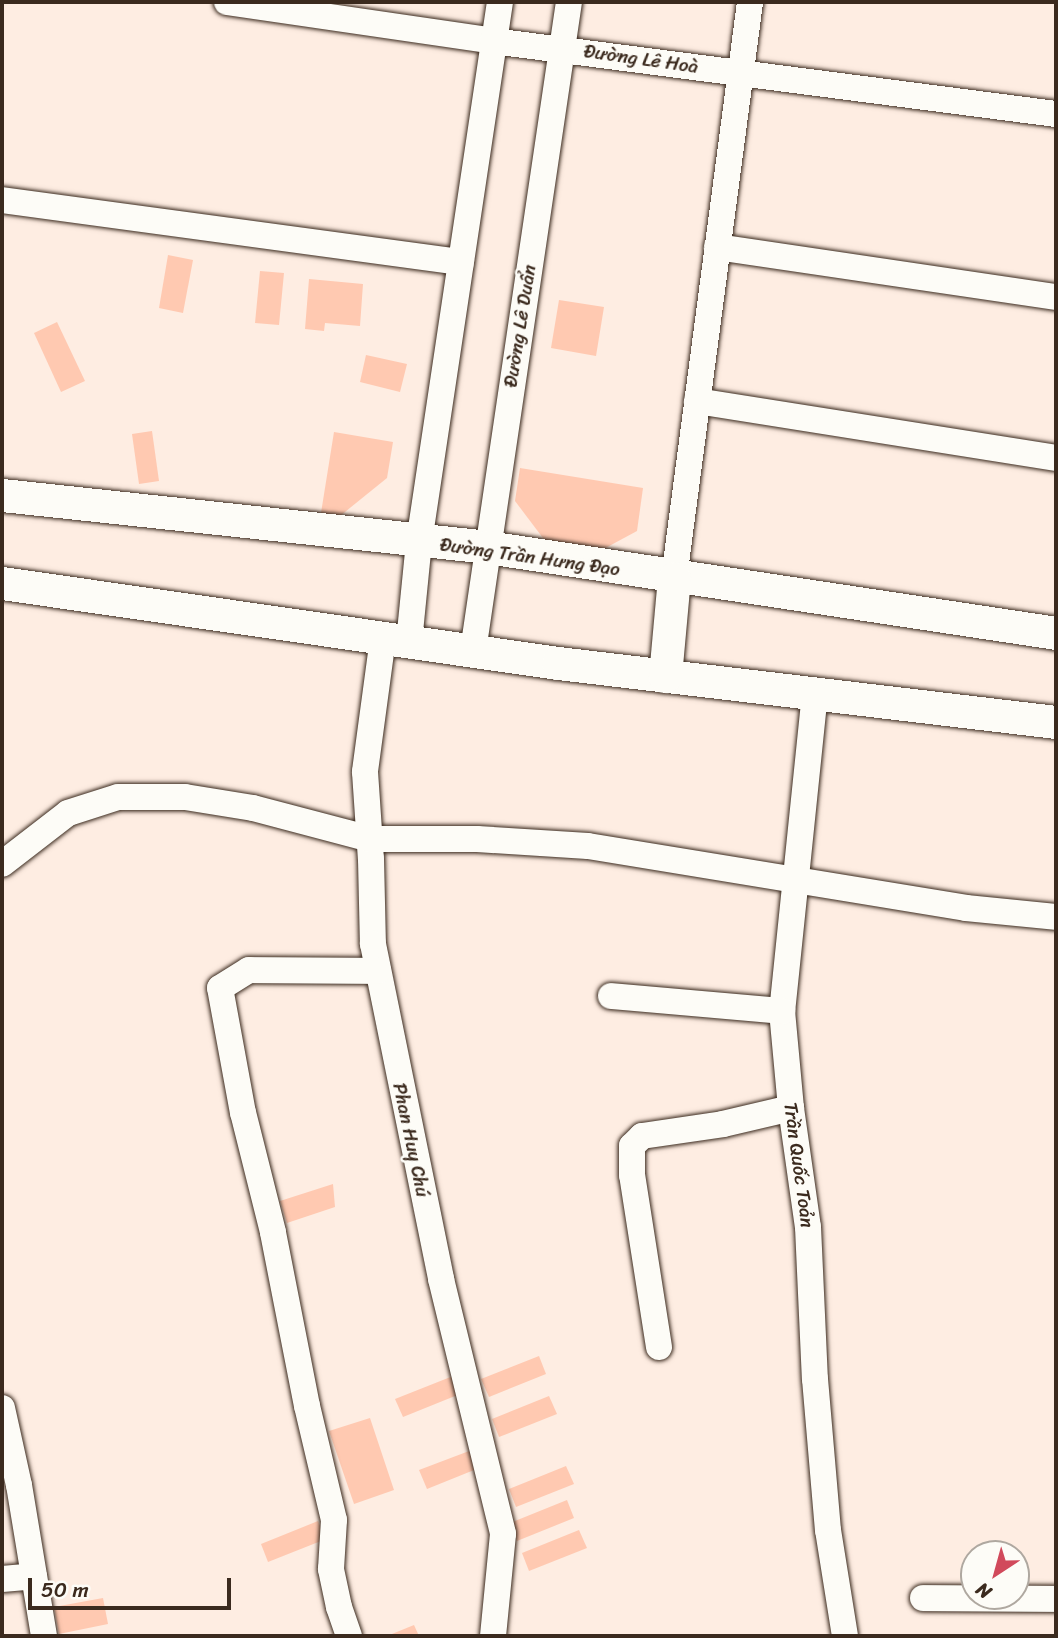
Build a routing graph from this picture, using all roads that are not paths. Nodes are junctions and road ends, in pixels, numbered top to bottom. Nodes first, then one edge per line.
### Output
1 (227, 2) edge
2 (500, 2) edge
3 (569, 2) edge
4 (750, 2) edge
5 (290, 6) edge
6 (493, 41) junction
7 (563, 48) junction
8 (740, 72) junction
9 (1056, 114) edge
10 (2, 200) edge
11 (717, 247) junction
12 (461, 262) junction
13 (1056, 297) edge
14 (697, 401) junction
15 (1056, 458) edge
16 (2, 495) edge
17 (419, 542) junction
18 (486, 547) junction
19 (674, 578) junction
20 (2, 583) edge
21 (1056, 633) edge
22 (396, 640) junction
23 (473, 651) junction
24 (665, 676) junction
25 (815, 693) junction
26 (1056, 722) edge
27 (370, 839) junction
28 (2, 864) edge
29 (796, 880) junction
30 (1056, 917) edge
31 (378, 971) junction
32 (611, 996) dead end
33 (782, 1011) junction
34 (791, 1108) junction
35 (659, 1347) dead end
36 (2, 1408) edge
37 (34, 1576) junction
38 (2, 1580) edge
39 (923, 1598) dead end
40 (1056, 1599) edge
41 (44, 1636) edge
42 (349, 1636) edge
43 (493, 1636) edge
44 (845, 1636) edge

1 - 5 street, Đường Lê Hoà
2 - 6 street
3 - 7 street, Đường Lê Duẩn
4 - 8 street
5 - 6 street, Đường Lê Hoà
6 - 7 street, Đường Lê Hoà
6 - 12 street
7 - 8 street, Đường Lê Hoà
7 - 18 street, Đường Lê Duẩn
8 - 9 street, Đường Lê Hoà
8 - 11 street
10 - 12 street
11 - 13 street
11 - 14 street
12 - 17 street
14 - 15 street
14 - 19 street
16 - 17 main road, Đường Trần Hưng Đạo
17 - 18 main road, Đường Trần Hưng Đạo
17 - 22 street
18 - 19 main road, Đường Trần Hưng Đạo
18 - 23 street, Đường Lê Duẩn
19 - 21 main road, Đường Trần Hưng Đạo
19 - 24 main road
20 - 22 main road
22 - 23 main road
22 - 27 street, Phan Huy Chú
23 - 24 main road
24 - 25 main road
25 - 26 main road
25 - 29 street, Trần Quốc Toản
27 - 28 street
27 - 29 street
27 - 31 street, Phan Huy Chú
29 - 30 street
29 - 33 street, Trần Quốc Toản
31 - 42 street
31 - 43 street, Phan Huy Chú
32 - 33 street
33 - 34 street, Trần Quốc Toản
34 - 35 street
34 - 44 street, Trần Quốc Toản
36 - 37 street
37 - 38 street
37 - 41 street
39 - 40 street

